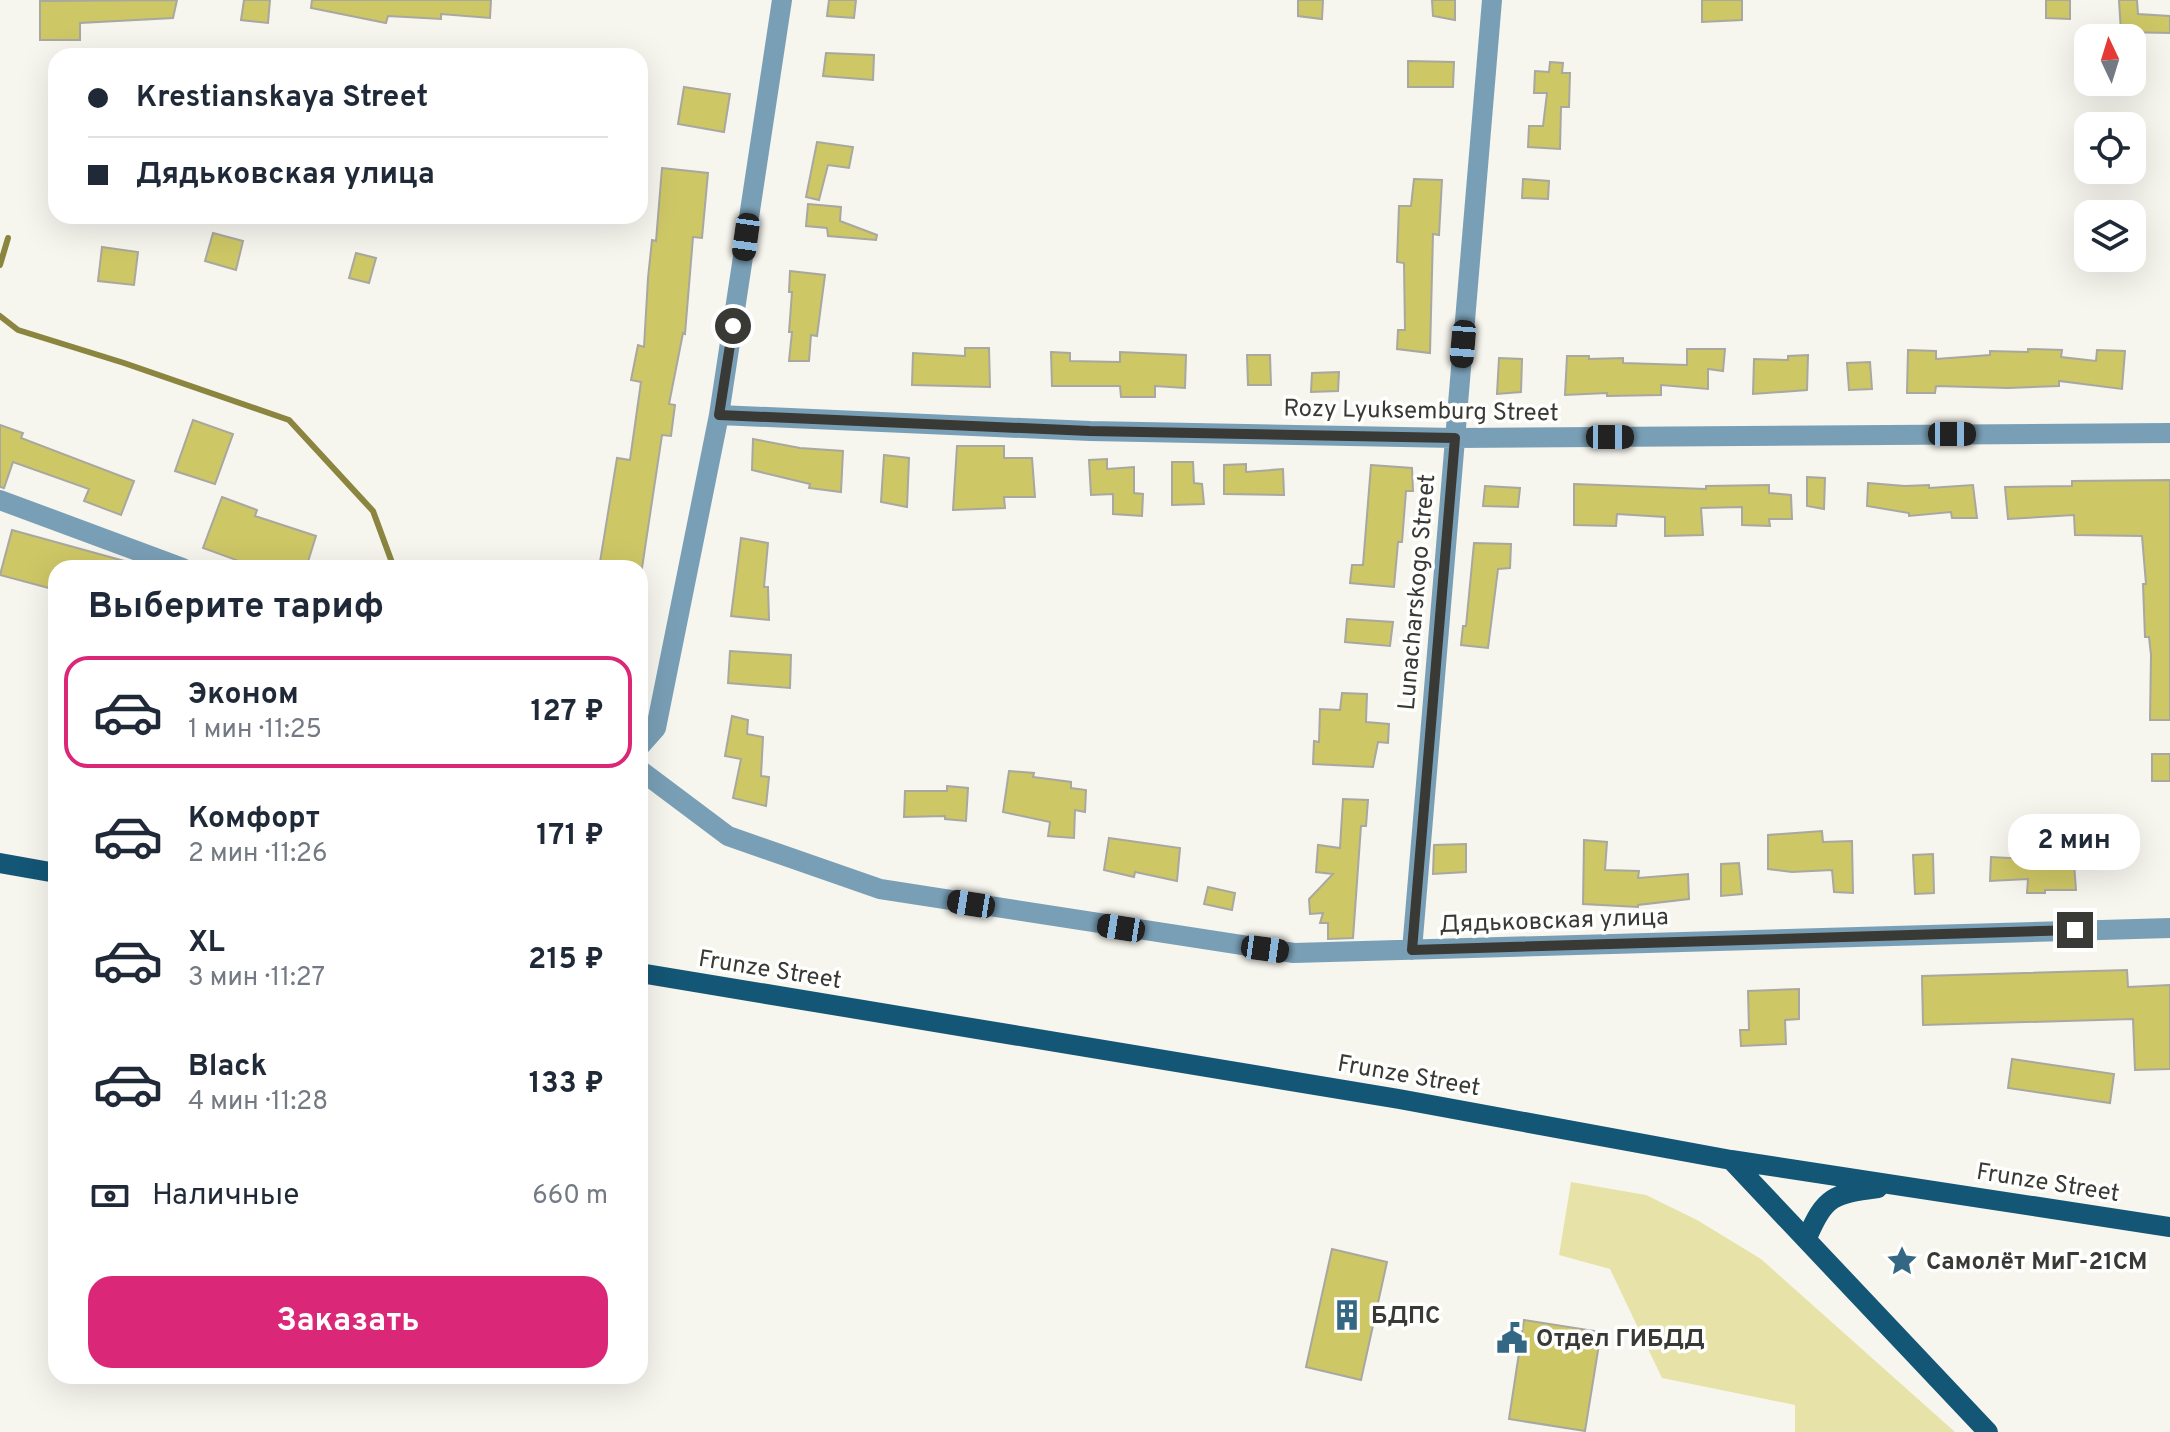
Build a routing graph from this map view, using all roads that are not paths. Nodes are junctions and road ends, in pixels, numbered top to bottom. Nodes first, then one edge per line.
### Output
1 (782, 0) edge
2 (1492, 0) edge
3 (719, 415) junction
4 (2170, 433) edge
5 (1455, 438) junction
6 (0, 500) edge
7 (161, 560) edge
8 (648, 737) edge
9 (648, 776) edge
10 (0, 863) edge
11 (48, 872) edge
12 (2170, 928) edge
13 (1412, 950) junction
14 (648, 974) edge
15 (1731, 1160) junction
16 (1898, 1185) junction
17 (2170, 1227) edge
18 (1807, 1238) junction
19 (1988, 1432) edge

1 - 3 street
2 - 5 street, Lunacharskogo Street
3 - 5 street, Rozy Lyuksemburg Street
3 - 8 street
4 - 5 street, Rozy Lyuksemburg Street
5 - 13 street, Lunacharskogo Street
6 - 7 street
9 - 13 street, Дядьковская улица
10 - 11 main road
12 - 13 street, Дядьковская улица
14 - 15 main road, Frunze Street
15 - 16 main road, Frunze Street
15 - 18 main road
16 - 17 main road, Frunze Street
16 - 18 main road
18 - 19 main road

